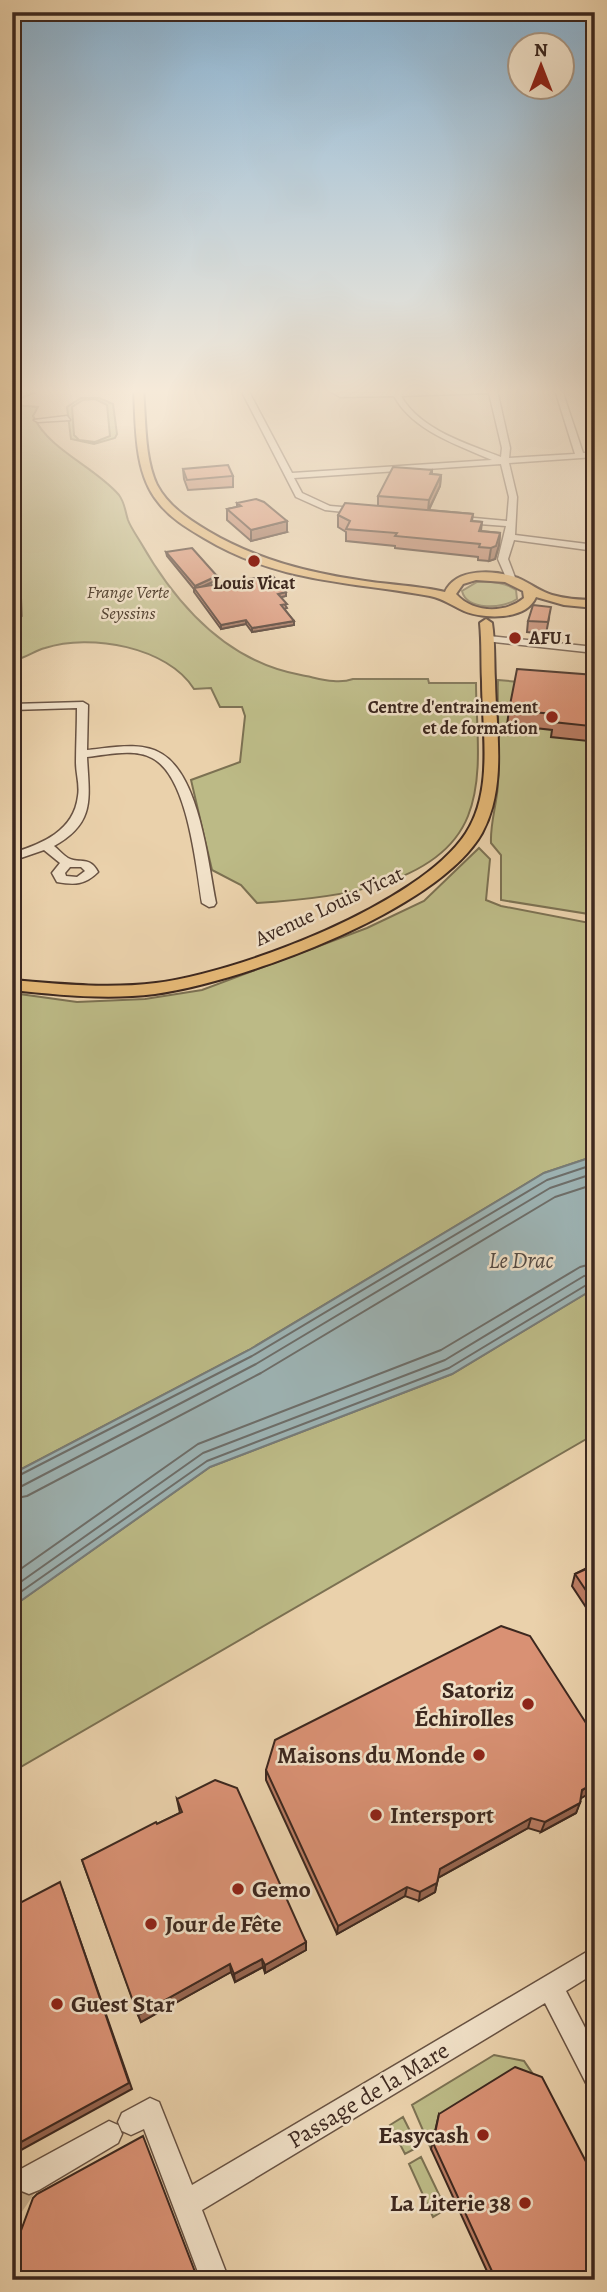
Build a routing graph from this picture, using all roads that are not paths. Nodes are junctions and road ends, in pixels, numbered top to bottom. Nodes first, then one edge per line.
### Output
1 (161, 497) edge
2 (302, 497) edge
3 (513, 497) edge
4 (372, 512) edge
5 (436, 517) edge
6 (511, 524) junction
7 (200, 531) junction
8 (510, 537) junction
9 (595, 548) edge
10 (503, 559) junction
11 (484, 576) junction
12 (511, 580) junction
13 (455, 584) junction
14 (529, 591) junction
15 (452, 598) junction
16 (595, 604) edge
17 (524, 605) junction
18 (474, 610) junction
19 (595, 610) edge
20 (501, 611) junction
21 (487, 631) junction
22 (595, 650) edge
23 (12, 707) edge
24 (82, 754) junction
25 (48, 847) junction
26 (12, 858) edge
27 (67, 863) dead end
28 (209, 903) dead end
29 (12, 985) edge
30 (595, 1959) edge
31 (550, 1986) junction
32 (595, 2074) edge
33 (29, 2180) tunnel mouth
34 (187, 2204) junction
35 (215, 2280) edge

1 - 7 main road
2 - 4 street
3 - 6 street
5 - 6 street
6 - 8 street
7 - 13 main road
7 - 15 main road
8 - 9 street
8 - 10 street
10 - 11 street
10 - 12 street
11 - 12 main road
11 - 13 main road
12 - 14 main road
13 - 15 main road
14 - 16 main road
14 - 17 main road
15 - 18 main road
17 - 19 main road
17 - 20 main road
18 - 20 main road
18 - 21 main road
20 - 21 main road
21 - 22 street
21 - 29 main road, Avenue Louis Vicat
23 - 24 street
24 - 25 street
24 - 28 street
25 - 26 street
25 - 27 street
30 - 31 street, Passage de la Mare
31 - 32 street
31 - 34 street, Passage de la Mare
33 - 34 street
34 - 35 street

